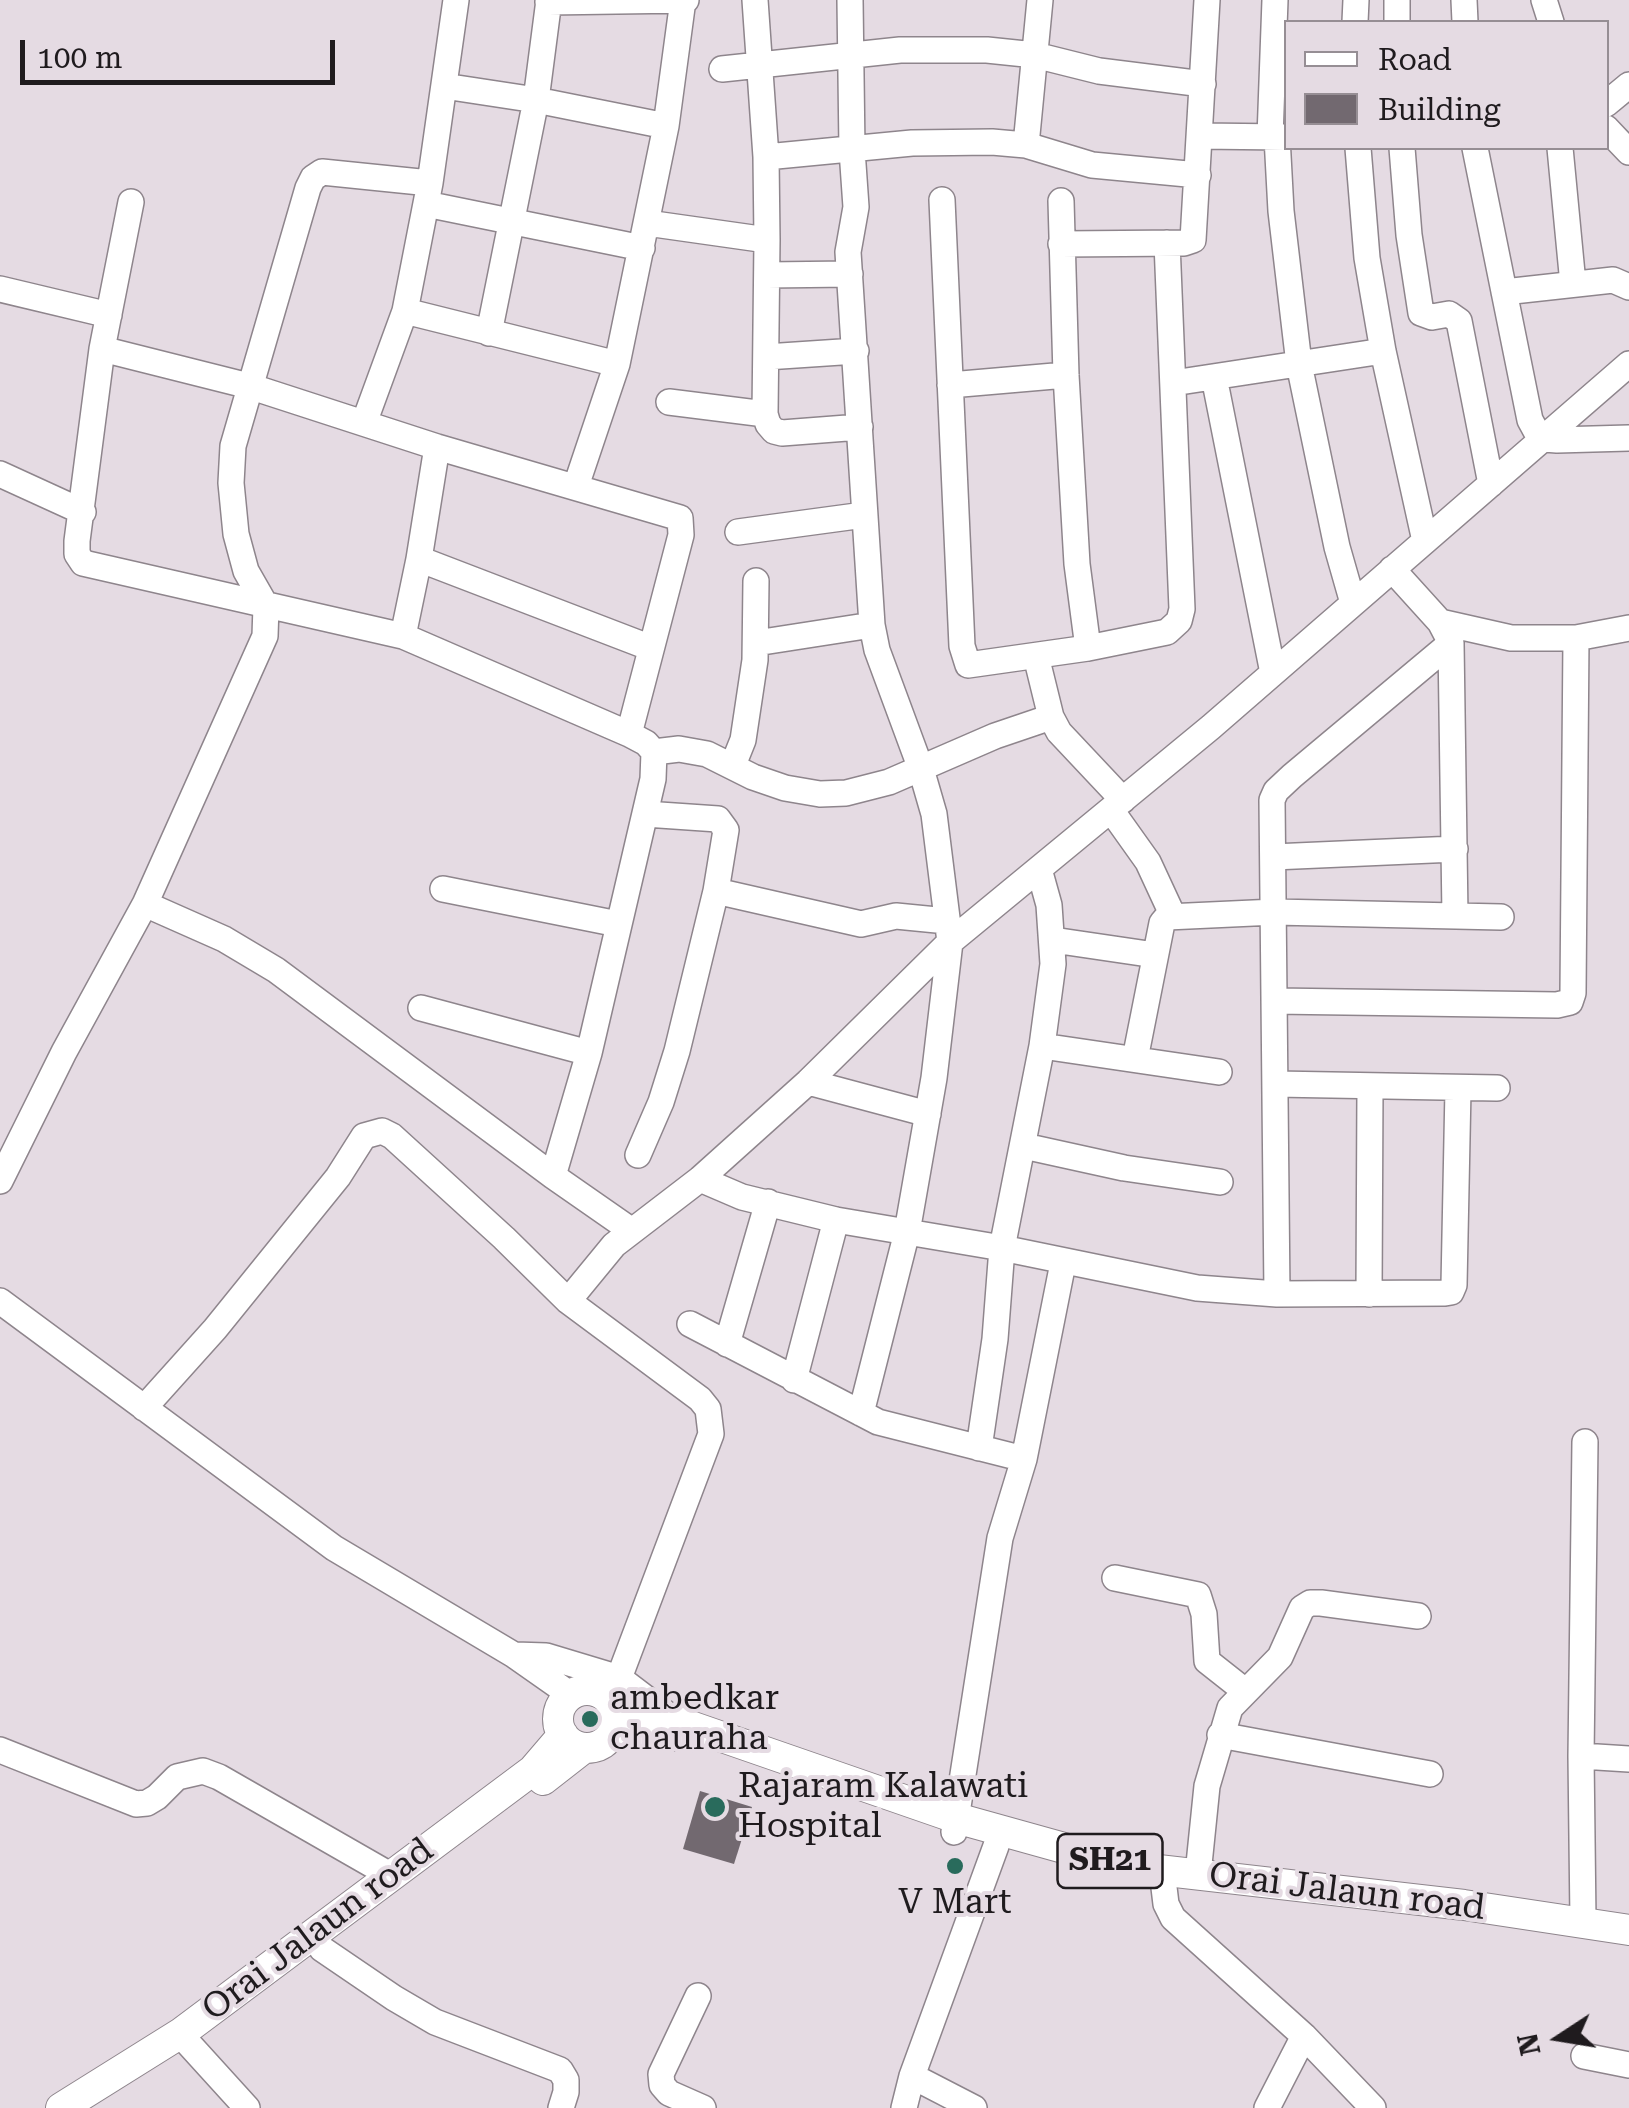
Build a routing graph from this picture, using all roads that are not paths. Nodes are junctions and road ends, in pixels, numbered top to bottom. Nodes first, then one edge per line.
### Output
1 (456, 0) edge
2 (684, 0) edge
3 (755, 0) edge
4 (850, 0) edge
5 (1040, 0) edge
6 (1207, 0) edge
7 (1275, 0) edge
8 (548, 1) edge
9 (1035, 55) junction
10 (852, 56) junction
11 (760, 65) junction
12 (722, 69) dead end
13 (1203, 84) junction
14 (1629, 85) edge
15 (444, 86) junction
16 (536, 100) junction
17 (1609, 102) edge
18 (666, 126) junction
19 (1609, 131) edge
20 (1200, 136) junction
21 (1278, 137) edge
22 (1026, 145) junction
23 (852, 150) junction
24 (1358, 150) edge
25 (1402, 150) edge
26 (1475, 150) edge
27 (1560, 150) edge
28 (1629, 152) edge
29 (766, 158) junction
30 (1198, 175) junction
31 (428, 194) junction
32 (942, 200) dead end
33 (1061, 201) dead end
34 (131, 202) dead end
35 (514, 222) junction
36 (644, 236) junction
37 (766, 240) junction
38 (1167, 243) junction
39 (1061, 244) junction
40 (767, 274) junction
41 (850, 274) junction
42 (1573, 284) junction
43 (1629, 287) edge
44 (0, 288) edge
45 (1504, 292) junction
46 (405, 311) junction
47 (109, 315) junction
48 (489, 333) junction
49 (102, 349) junction
50 (856, 351) junction
51 (1383, 351) junction
52 (766, 357) junction
53 (617, 364) junction
54 (1299, 364) junction
55 (1629, 364) edge
56 (1066, 375) junction
57 (1214, 377) junction
58 (1173, 383) junction
59 (950, 385) junction
60 (249, 386) junction
61 (1629, 391) edge
62 (1596, 394) junction
63 (669, 402) dead end
64 (765, 414) junction
65 (364, 423) junction
66 (860, 428) junction
67 (1544, 438) junction
68 (1629, 438) edge
69 (437, 446) junction
70 (0, 474) edge
71 (1491, 484) junction
72 (576, 486) junction
73 (83, 512) junction
74 (864, 515) junction
75 (738, 532) dead end
76 (1425, 541) junction
77 (420, 559) junction
78 (1392, 570) junction
79 (756, 581) dead end
80 (1354, 603) junction
81 (266, 606) junction
82 (872, 625) junction
83 (1629, 628) edge
84 (1445, 632) junction
85 (403, 636) junction
86 (1576, 638) junction
87 (756, 642) junction
88 (651, 648) junction
89 (1088, 648) junction
90 (1036, 656) junction
91 (1273, 673) junction
92 (1051, 716) junction
93 (629, 734) junction
94 (654, 752) junction
95 (734, 765) junction
96 (922, 769) junction
97 (1117, 805) junction
98 (645, 814) junction
99 (1455, 849) junction
100 (1273, 857) junction
101 (1039, 869) junction
102 (443, 890) dead end
103 (716, 890) junction
104 (144, 904) junction
105 (1275, 912) junction
106 (1174, 916) junction
107 (1455, 916) junction
108 (1501, 917) dead end
109 (618, 924) junction
110 (949, 931) junction
111 (1054, 940) junction
112 (1155, 955) junction
113 (1275, 1000) junction
114 (421, 1008) dead end
115 (1042, 1046) junction
116 (589, 1053) junction
117 (1134, 1059) junction
118 (1219, 1072) dead end
119 (808, 1082) junction
120 (1276, 1084) junction
121 (1370, 1088) junction
122 (1497, 1088) dead end
123 (1458, 1089) junction
124 (928, 1114) junction
125 (1024, 1146) junction
126 (638, 1155) dead end
127 (553, 1176) junction
128 (700, 1179) junction
129 (0, 1181) edge
130 (1220, 1182) dead end
131 (768, 1202) junction
132 (836, 1220) junction
133 (632, 1230) junction
134 (907, 1232) junction
135 (1002, 1248) junction
136 (1063, 1262) junction
137 (1277, 1294) junction
138 (1369, 1294) junction
139 (0, 1300) edge
140 (568, 1301) junction
141 (690, 1324) dead end
142 (727, 1344) junction
143 (794, 1380) junction
144 (144, 1408) junction
145 (861, 1413) junction
146 (1586, 1442) dead end
147 (979, 1448) junction
148 (1024, 1459) junction
149 (1115, 1578) dead end
150 (1418, 1616) dead end
151 (514, 1655) junction
152 (1245, 1691) junction
153 (571, 1695) junction
154 (614, 1703) junction
155 (1220, 1735) junction
156 (574, 1741) junction
157 (0, 1750) edge
158 (1581, 1756) junction
159 (1629, 1760) edge
160 (1430, 1774) dead end
161 (955, 1825) junction
162 (996, 1846) junction
163 (1198, 1874) junction
164 (390, 1875) junction
165 (1162, 1877) junction
166 (1583, 1920) junction
167 (1629, 1930) edge
168 (1629, 1946) edge
169 (322, 1949) junction
170 (698, 1996) dead end
171 (1304, 2036) junction
172 (188, 2043) junction
173 (1584, 2056) dead end
174 (1629, 2066) edge
175 (912, 2076) junction
176 (61, 2108) edge
177 (84, 2108) edge
178 (247, 2108) edge
179 (561, 2108) edge
180 (703, 2108) edge
181 (904, 2108) edge
182 (974, 2108) edge
183 (1267, 2108) edge
184 (1373, 2108) edge

1 - 15 street
2 - 8 street
2 - 18 street
3 - 11 street
4 - 10 street
5 - 9 street
6 - 13 street
7 - 21 street
8 - 16 street
9 - 10 street
9 - 13 street
9 - 22 street
10 - 11 street
10 - 23 street
11 - 12 street
11 - 29 street
13 - 20 street
14 - 17 street
15 - 16 street
15 - 31 street
16 - 18 street
16 - 35 street
18 - 36 street
19 - 28 street
20 - 21 street
20 - 30 street
21 - 54 street
22 - 23 street
22 - 30 street
23 - 29 street
23 - 41 street
24 - 51 street
25 - 71 street
26 - 45 street
27 - 42 street
29 - 37 street
30 - 38 street
31 - 35 street
31 - 46 street
31 - 60 street
32 - 59 street
33 - 39 street
34 - 47 street
35 - 36 street
35 - 48 street
36 - 37 street
36 - 53 street
37 - 40 street
38 - 39 street
38 - 58 street
39 - 56 street
40 - 41 street
40 - 52 street
41 - 50 street
42 - 43 street
42 - 45 street
44 - 47 street
45 - 67 street
46 - 48 street
46 - 65 street
47 - 49 street
48 - 53 street
49 - 60 street
49 - 73 street
50 - 52 street
50 - 66 street
51 - 54 street
51 - 76 street
52 - 64 street
53 - 72 street
54 - 57 street
54 - 80 street
55 - 62 street
56 - 59 street
56 - 89 street
57 - 58 street
57 - 91 street
58 - 89 street
59 - 90 street
60 - 65 street
60 - 81 street
61 - 62 street
62 - 67 street
63 - 64 street
64 - 66 street
65 - 69 street
66 - 74 street
67 - 68 street
67 - 71 street
69 - 72 street
69 - 77 street
70 - 73 street
71 - 76 street
72 - 88 street
73 - 81 street
74 - 75 street
74 - 82 street
76 - 78 street
77 - 85 street
77 - 88 street
78 - 80 street
78 - 84 street
79 - 87 street
80 - 91 street
81 - 85 street
81 - 104 street
82 - 87 street
82 - 96 street
83 - 86 street
84 - 86 street
84 - 99 street
84 - 100 street
85 - 93 street
86 - 113 street
87 - 95 street
88 - 93 street
89 - 90 street
90 - 92 street
91 - 97 street
92 - 96 street
92 - 97 street
93 - 94 street
94 - 95 street
94 - 98 street
95 - 96 street
96 - 110 street
97 - 101 street
97 - 106 street
98 - 103 street
98 - 109 street
99 - 100 street
99 - 107 street
100 - 105 street
101 - 110 street
101 - 111 street
102 - 109 street
103 - 110 street
103 - 126 street
104 - 127 street
104 - 129 street
105 - 106 street
105 - 107 street
105 - 113 street
106 - 112 street
107 - 108 street
109 - 116 street
110 - 119 street
110 - 124 street
111 - 112 street
111 - 115 street
112 - 117 street
113 - 120 street
114 - 116 street
115 - 117 street
115 - 125 street
116 - 127 street
117 - 118 street
119 - 124 street
119 - 128 street
120 - 121 street
120 - 137 street
121 - 123 street
121 - 138 street
122 - 123 street
123 - 138 street
124 - 134 street
125 - 130 street
125 - 135 street
127 - 133 street
128 - 131 street
128 - 133 street
131 - 132 street
131 - 142 street
132 - 134 street
132 - 143 street
133 - 140 street
134 - 135 street
134 - 145 street
135 - 136 street
135 - 147 street
136 - 137 street
136 - 148 street
137 - 138 street
139 - 144 street
140 - 144 street
140 - 154 street
141 - 142 street
142 - 143 street
143 - 145 street
144 - 151 street
145 - 147 street
146 - 158 street
147 - 148 street
148 - 161 street
149 - 152 street
150 - 152 street
151 - 153 street
151 - 154 street
152 - 155 street
153 - 154 main road, Orai Jalaun road / SH21
153 - 156 main road
154 - 156 main road, Orai Jalaun road
154 - 161 main road, Orai Jalaun road / SH21
154 - 161 main road
155 - 160 street
155 - 163 street
156 - 164 main road, Orai Jalaun road
156 - 169 main road, Orai Jalaun road
157 - 164 street
158 - 159 street
158 - 166 street
161 - 162 main road
161 - 165 main road, Orai Jalaun road / SH21
162 - 165 main road
162 - 175 street
163 - 165 main road, Orai Jalaun road / SH21
163 - 166 main road, Orai Jalaun road / SH21
164 - 176 main road, Orai Jalaun road
165 - 168 main road
165 - 171 street
166 - 167 main road, Orai Jalaun road / SH21
169 - 172 main road, Orai Jalaun road
169 - 179 street
170 - 180 street
171 - 183 street
171 - 184 street
172 - 177 main road, Orai Jalaun road
172 - 178 street
173 - 174 street
175 - 181 street
175 - 182 street

